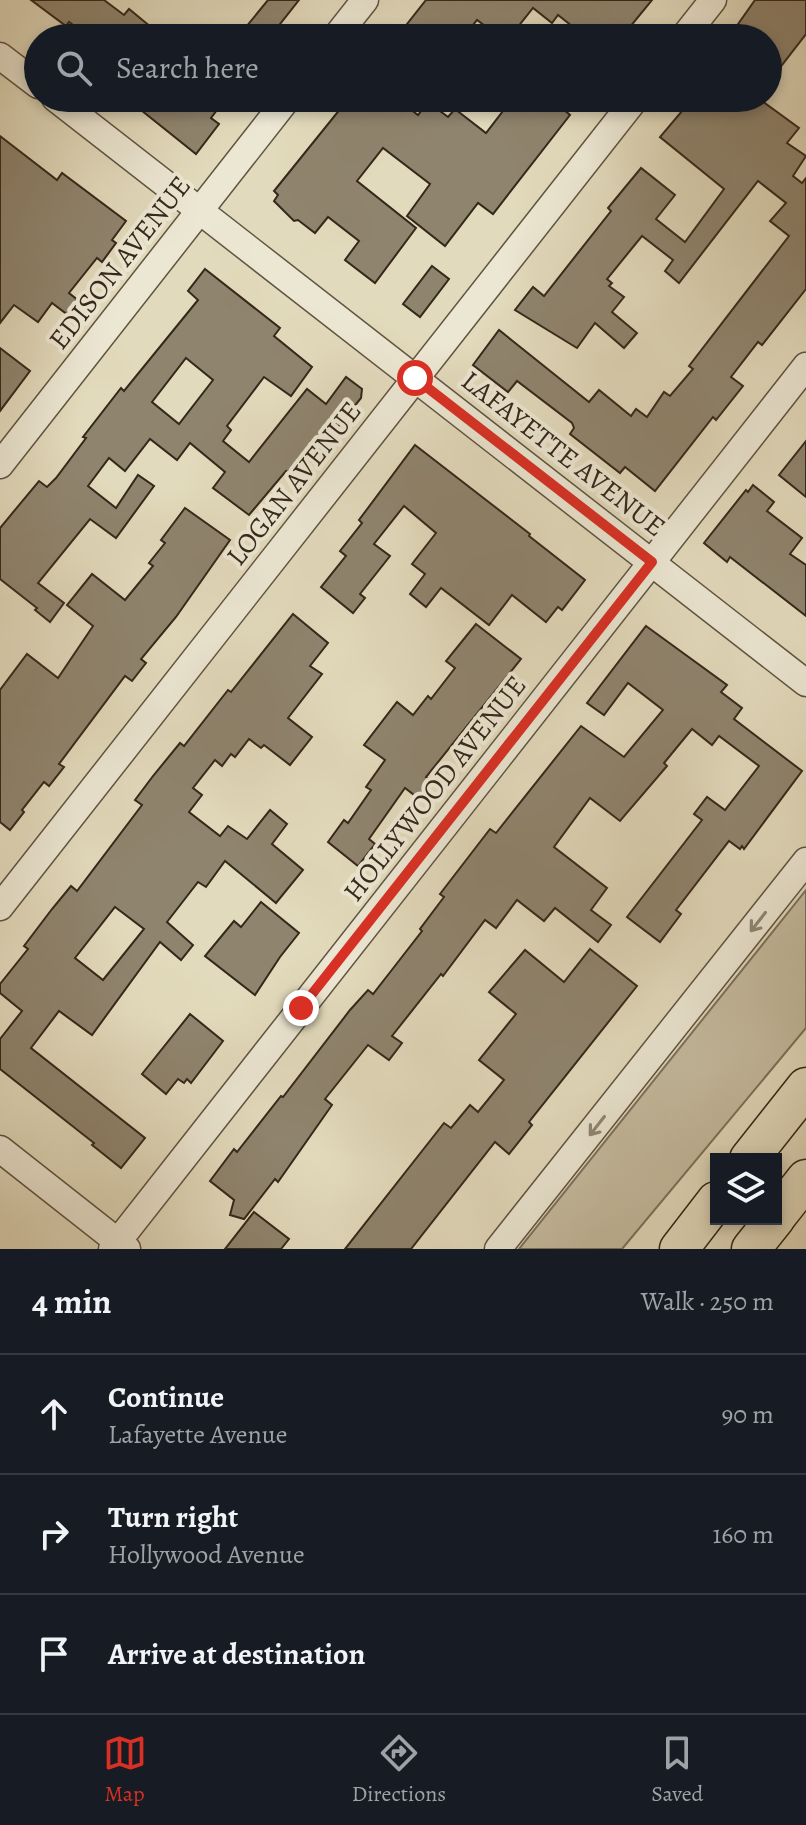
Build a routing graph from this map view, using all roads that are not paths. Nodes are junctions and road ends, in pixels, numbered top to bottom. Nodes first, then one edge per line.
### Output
1 (365, 0) edge
2 (713, 0) edge
3 (346, 24) edge
4 (694, 24) edge
5 (0, 56) edge
6 (24, 74) edge
7 (73, 112) edge
8 (277, 112) edge
9 (625, 112) edge
10 (201, 210) junction
11 (806, 366) edge
12 (415, 378) junction
13 (4, 451) edge
14 (652, 562) junction
15 (806, 683) edge
16 (806, 861) edge
17 (0, 907) edge
18 (806, 1087) edge
19 (0, 1149) edge
20 (754, 1153) edge
21 (806, 1179) edge
22 (710, 1209) edge
23 (782, 1209) edge
24 (770, 1225) edge
25 (119, 1247) edge
26 (498, 1249) edge
27 (679, 1249) edge
28 (751, 1249) edge

1 - 3 street
2 - 4 street
5 - 6 street
7 - 10 street, LAFAYETTE AVENUE
8 - 10 street, EDISON AVENUE
9 - 12 street, LOGAN AVENUE
10 - 12 street, LAFAYETTE AVENUE
10 - 13 street, EDISON AVENUE
11 - 14 street, HOLLYWOOD AVENUE
12 - 14 street, LAFAYETTE AVENUE
12 - 17 street, LOGAN AVENUE
14 - 15 street, LAFAYETTE AVENUE
14 - 25 street, HOLLYWOOD AVENUE
16 -> 26 street
18 - 20 highway
19 - 25 street
21 - 23 highway
22 - 27 highway
24 - 28 highway

